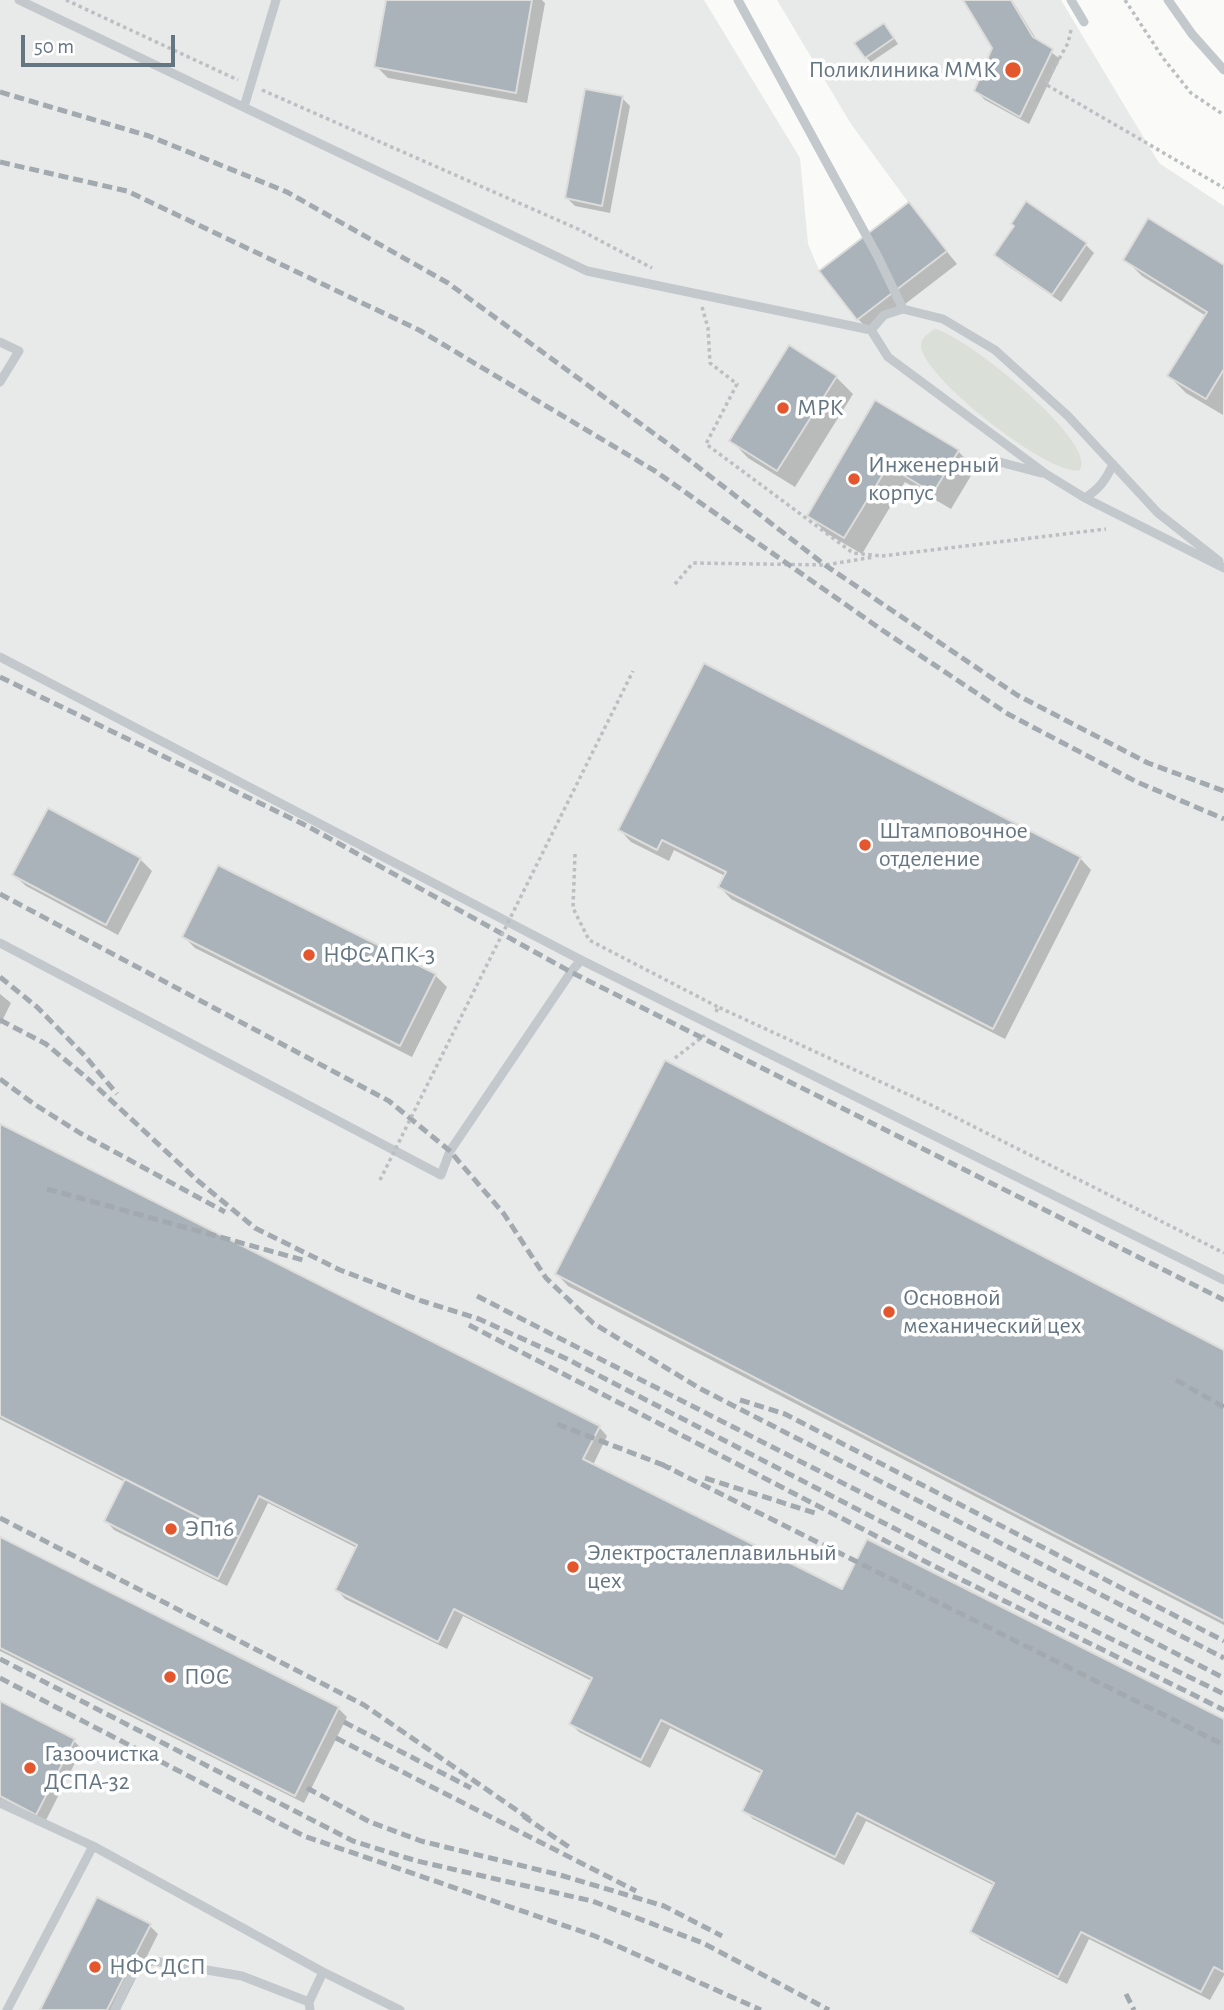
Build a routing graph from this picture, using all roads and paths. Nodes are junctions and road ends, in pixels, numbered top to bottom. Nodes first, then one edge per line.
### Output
1 (19, 0) edge
2 (276, 0) edge
3 (738, 0) edge
4 (1070, 0) edge
5 (1125, 0) edge
6 (1168, 0) edge
7 (1084, 22) dead end
8 (1070, 23) dead end
9 (1224, 70) edge
10 (244, 107) junction
11 (1224, 115) edge
12 (1224, 188) edge
13 (903, 309) junction
14 (871, 330) junction
15 (0, 342) edge
16 (0, 382) edge
17 (992, 460) dead end
18 (1113, 464) junction
19 (1046, 474) junction
20 (1085, 498) junction
21 (1106, 529) dead end
22 (1224, 567) edge
23 (675, 584) dead end
24 (0, 657) edge
25 (633, 671) dead end
26 (575, 854) dead end
27 (0, 943) edge
28 (581, 960) junction
29 (718, 1007) junction
30 (710, 1024) junction
31 (676, 1058) dead end
32 (380, 1180) dead end
33 (1224, 1252) edge
34 (1224, 1280) edge
35 (0, 1803) edge
36 (93, 1846) junction
37 (323, 1972) junction
38 (310, 2006) edge
39 (7, 2010) edge
40 (115, 2010) edge
41 (400, 2010) edge

1 - 10 lane
2 - 10 lane
3 - 13 lane
4 - 7 lane
5 - 11 path
6 - 9 lane
8 - 12 path
10 - 14 lane
13 - 14 lane
13 - 18 lane
14 - 19 lane
15 - 16 lane
17 - 19 lane
18 - 20 lane
18 - 22 lane
19 - 20 lane
20 - 22 lane
21 - 23 path
24 - 28 lane
25 - 32 path, bridge
26 - 29 path
27 - 28 lane
28 - 30 lane
29 - 30 path
29 - 33 path
30 - 31 path
30 - 34 lane
35 - 36 lane
36 - 37 lane
36 - 39 lane
37 - 38 lane
37 - 41 lane
38 - 40 lane

